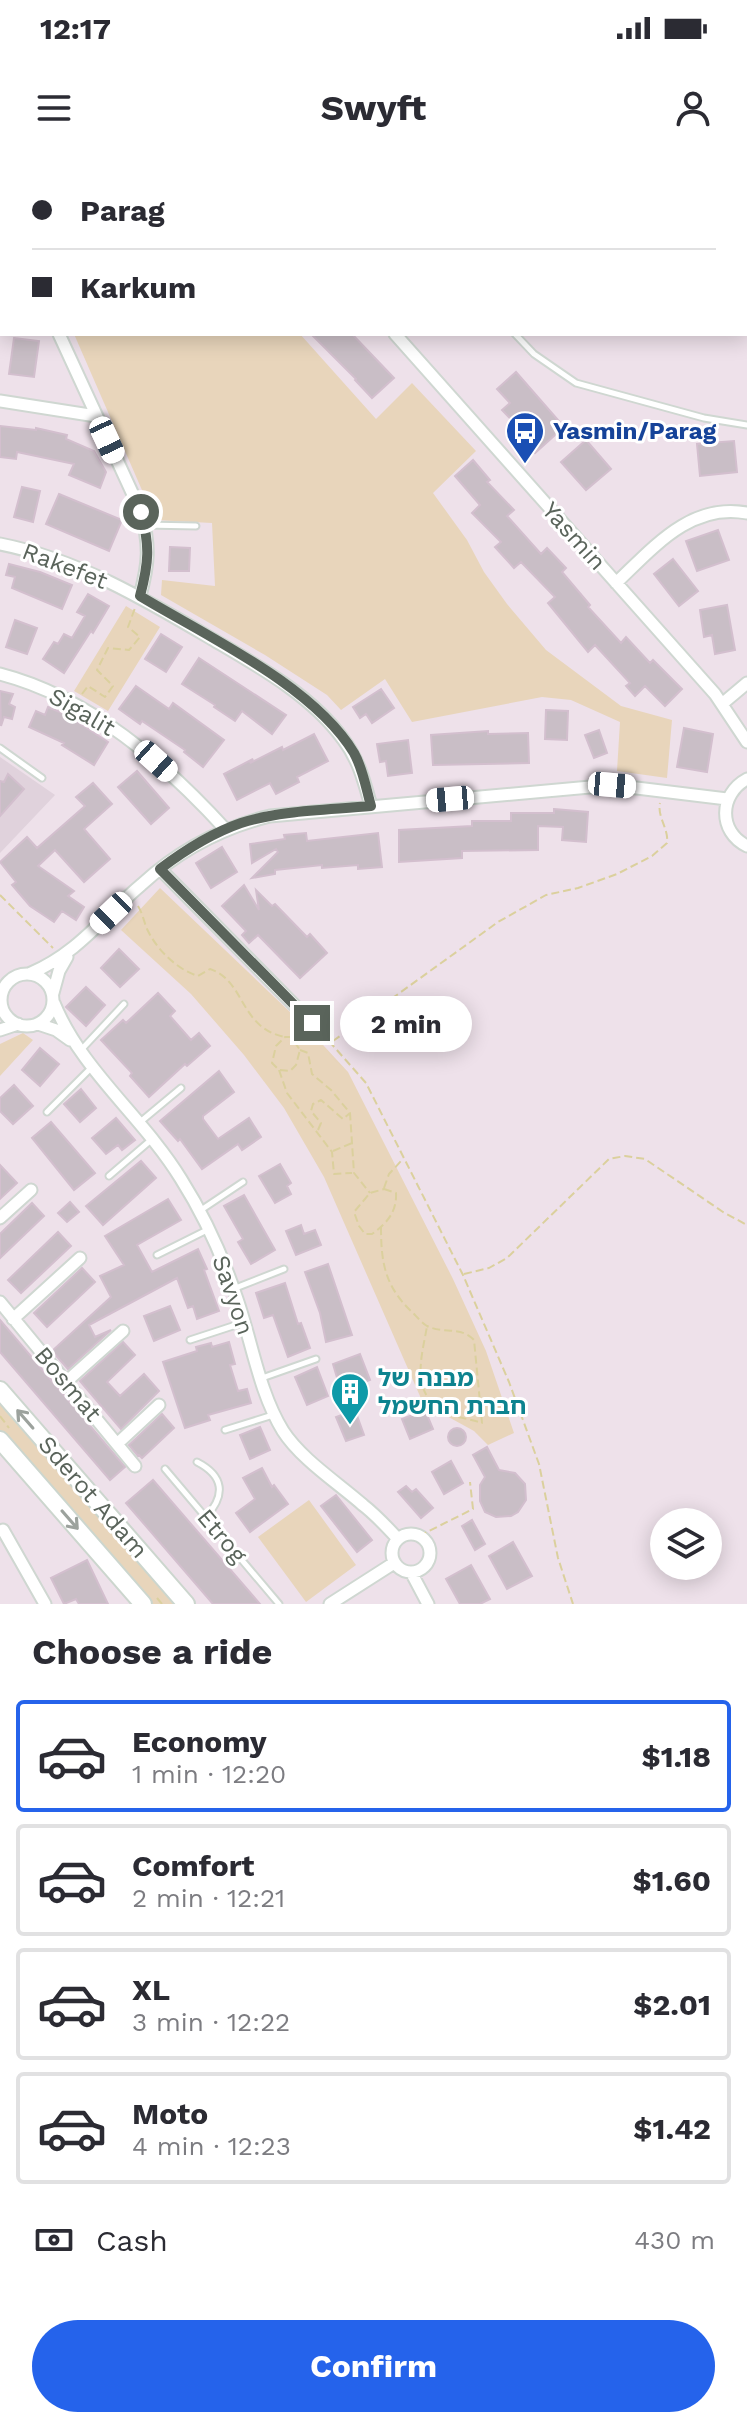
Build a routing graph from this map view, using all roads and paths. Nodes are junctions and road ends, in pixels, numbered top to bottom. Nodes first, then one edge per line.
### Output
1 (60, 336) edge
2 (397, 336) edge
3 (517, 336) edge
4 (0, 401) edge
5 (96, 416) junction
6 (747, 425) edge
7 (747, 513) edge
8 (145, 525) junction
9 (196, 526) dead end
10 (0, 544) edge
11 (616, 583) junction
12 (140, 596) junction
13 (0, 674) edge
14 (747, 683) edge
15 (73, 704) junction
16 (722, 704) junction
17 (747, 742) edge
18 (0, 748) edge
19 (42, 778) dead end
20 (747, 779) edge
21 (663, 790) junction
22 (727, 799) junction
23 (371, 806) junction
24 (226, 830) junction
25 (747, 846) edge
26 (160, 869) junction
27 (132, 893) junction
28 (0, 895) edge
29 (66, 955) junction
30 (31, 973) junction
31 (0, 976) edge
32 (15, 976) junction
33 (54, 998) junction
34 (124, 1004) dead end
35 (1, 1005) edge
36 (312, 1023) joint
37 (18, 1024) junction
38 (38, 1024) junction
39 (0, 1030) edge
40 (285, 1037) junction
41 (332, 1043) junction
42 (76, 1046) junction
43 (300, 1050) junction
44 (93, 1066) junction
45 (279, 1070) junction
46 (181, 1088) dead end
47 (47, 1112) dead end
48 (350, 1113) junction
49 (139, 1123) junction
50 (318, 1131) junction
51 (153, 1139) junction
52 (352, 1143) junction
53 (332, 1152) junction
54 (404, 1159) junction
55 (354, 1173) junction
56 (109, 1176) dead end
57 (243, 1182) dead end
58 (384, 1189) junction
59 (31, 1190) dead end
60 (370, 1193) junction
61 (200, 1211) junction
62 (0, 1218) edge
63 (747, 1225) edge
64 (381, 1227) junction
65 (209, 1229) junction
66 (157, 1255) dead end
67 (80, 1258) dead end
68 (284, 1269) dead end
69 (463, 1275) junction
70 (233, 1289) junction
71 (0, 1302) edge
72 (13, 1319) junction
73 (244, 1323) junction
74 (427, 1326) junction
75 (123, 1331) dead end
76 (190, 1340) dead end
77 (316, 1359) dead end
78 (262, 1378) junction
79 (66, 1382) junction
80 (0, 1390) edge
81 (159, 1405) dead end
82 (276, 1414) junction
83 (225, 1430) dead end
84 (0, 1440) edge
85 (117, 1444) junction
86 (197, 1462) dead end
87 (135, 1466) dead end
88 (165, 1469) dead end
89 (470, 1482) dead end
90 (206, 1517) junction
91 (3, 1530) dead end
92 (419, 1536) junction
93 (398, 1539) junction
94 (394, 1563) junction
95 (411, 1572) junction
96 (45, 1604) edge
97 (143, 1604) edge
98 (186, 1604) edge
99 (279, 1604) edge
100 (330, 1604) edge
101 (428, 1604) edge
102 (573, 1604) edge

1 - 5 street
2 - 11 street, Yasmin
3 - 6 lane
4 - 5 street
5 - 8 street
7 - 11 street
8 - 9 lane
8 - 12 street
10 - 12 street, Rakefet
11 - 16 street, Yasmin
12 - 15 path
12 - 23 street, Rakefet
13 - 15 street, Sigalit
14 - 16 street
15 - 24 street, Sigalit
16 - 17 street, Yasmin
18 - 19 lane
20 - 22 street
21 - 22 street
21 - 23 street
21 - 41 path
22 - 25 street
23 - 24 street
24 - 26 street
26 - 27 street
26 - 36 street
27 - 29 street
27 - 40 path
28 - 29 path
29 - 30 street
29 - 33 street
30 - 32 street
30 - 33 street
31 - 32 street
32 - 35 street
33 - 38 street
33 - 42 street, Savyon
34 - 42 lane
35 - 37 street
36 - 41 path
37 - 38 street
37 - 39 street
38 - 42 street, Savyon
40 - 43 path
40 - 45 path
41 - 54 path
42 - 44 street, Savyon
43 - 45 path
43 - 48 path
44 - 47 lane
44 - 49 street, Savyon
45 - 50 path
46 - 49 lane
48 - 50 path
48 - 52 path
49 - 51 street, Savyon
50 - 53 path
51 - 56 lane
51 - 61 street, Savyon
52 - 53 path
52 - 55 path
53 - 55 path
54 - 58 path
54 - 69 path
55 - 60 path
57 - 61 lane
58 - 60 path
58 - 64 path
59 - 62 street
60 - 64 path
61 - 65 street, Savyon
63 - 69 path
64 - 74 path
65 - 66 lane
65 - 70 street, Savyon
67 - 72 street
68 - 70 lane
69 - 102 path
70 - 73 street, Savyon
71 - 72 street, Bosmat
72 - 79 street, Bosmat
73 - 76 lane
73 - 78 street, Savyon
74 - 74 path
75 - 79 street
77 - 78 lane
78 - 82 street, Savyon
79 - 85 street, Bosmat
98 -> 80 street, Sderot Adam
81 - 85 street
82 - 83 lane
82 - 93 street, Savyon
84 -> 97 street, Sderot Adam
85 - 87 street, Bosmat
86 - 90 lane
88 - 90 lane, Etrog
89 - 92 path
90 - 99 lane, Etrog
91 - 96 street
92 - 93 street
92 - 95 street
93 - 94 street
94 - 95 street
94 - 100 street
95 - 101 street

